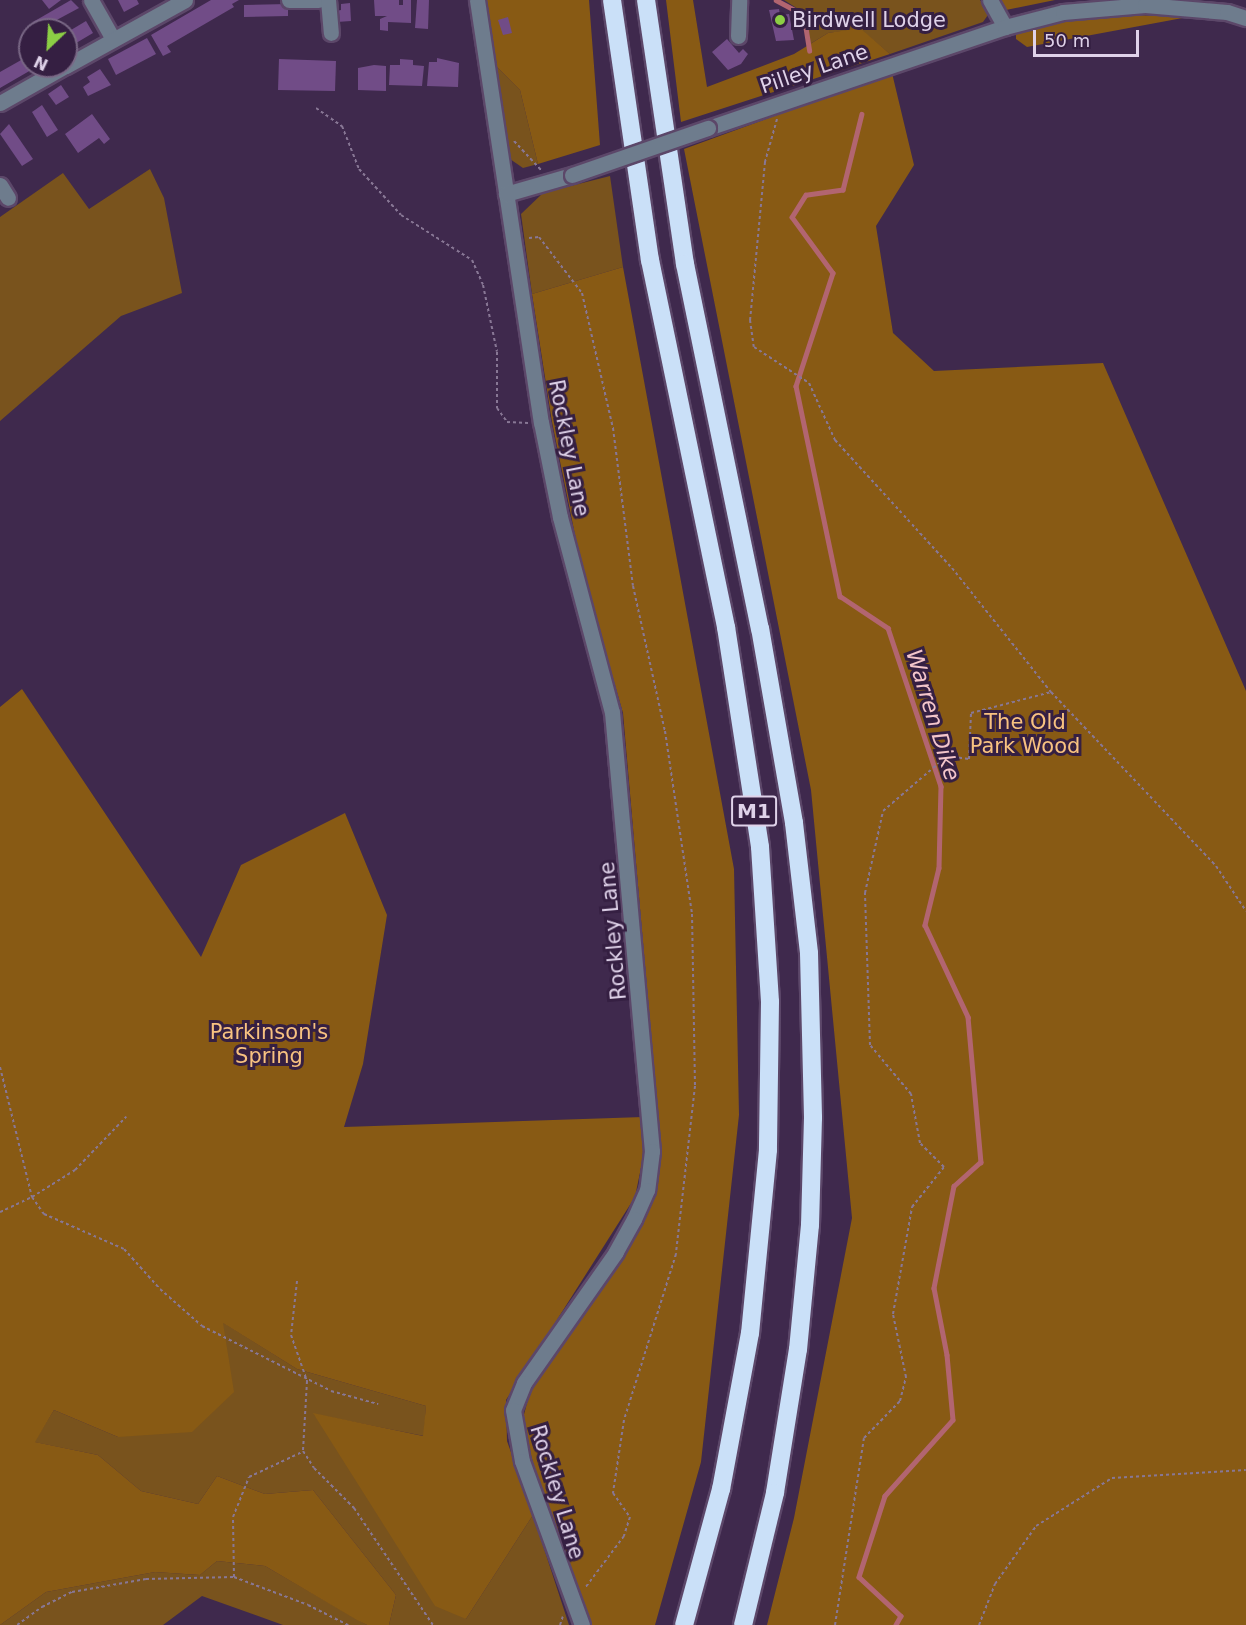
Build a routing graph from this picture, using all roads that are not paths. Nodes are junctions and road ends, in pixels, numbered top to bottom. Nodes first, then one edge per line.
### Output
1 (91, 0) edge
2 (185, 0) edge
3 (289, 0) edge
4 (318, 0) edge
5 (328, 0) edge
6 (477, 0) edge
7 (612, 0) edge
8 (646, 0) edge
9 (739, 0) edge
10 (990, 0) edge
11 (168, 4) edge
12 (1246, 18) edge
13 (1005, 27) junction
14 (331, 33) dead end
15 (738, 36) dead end
16 (113, 39) junction
17 (78, 59) edge
18 (45, 78) edge
19 (0, 103) edge
20 (506, 194) junction
21 (582, 1625) edge
22 (684, 1625) edge
23 (743, 1625) edge

1 - 16 street
2 - 11 street
3 - 4 street
5 - 14 street
6 - 20 street, Rockley Lane
7 - 22 highway, M1
8 - 23 highway, M1
9 - 15 street
10 - 13 street
11 - 16 street
12 - 13 street, Pilley Lane
13 - 20 street, Pilley Lane, bridge
16 - 17 street
18 - 19 street
20 - 21 street, Rockley Lane

